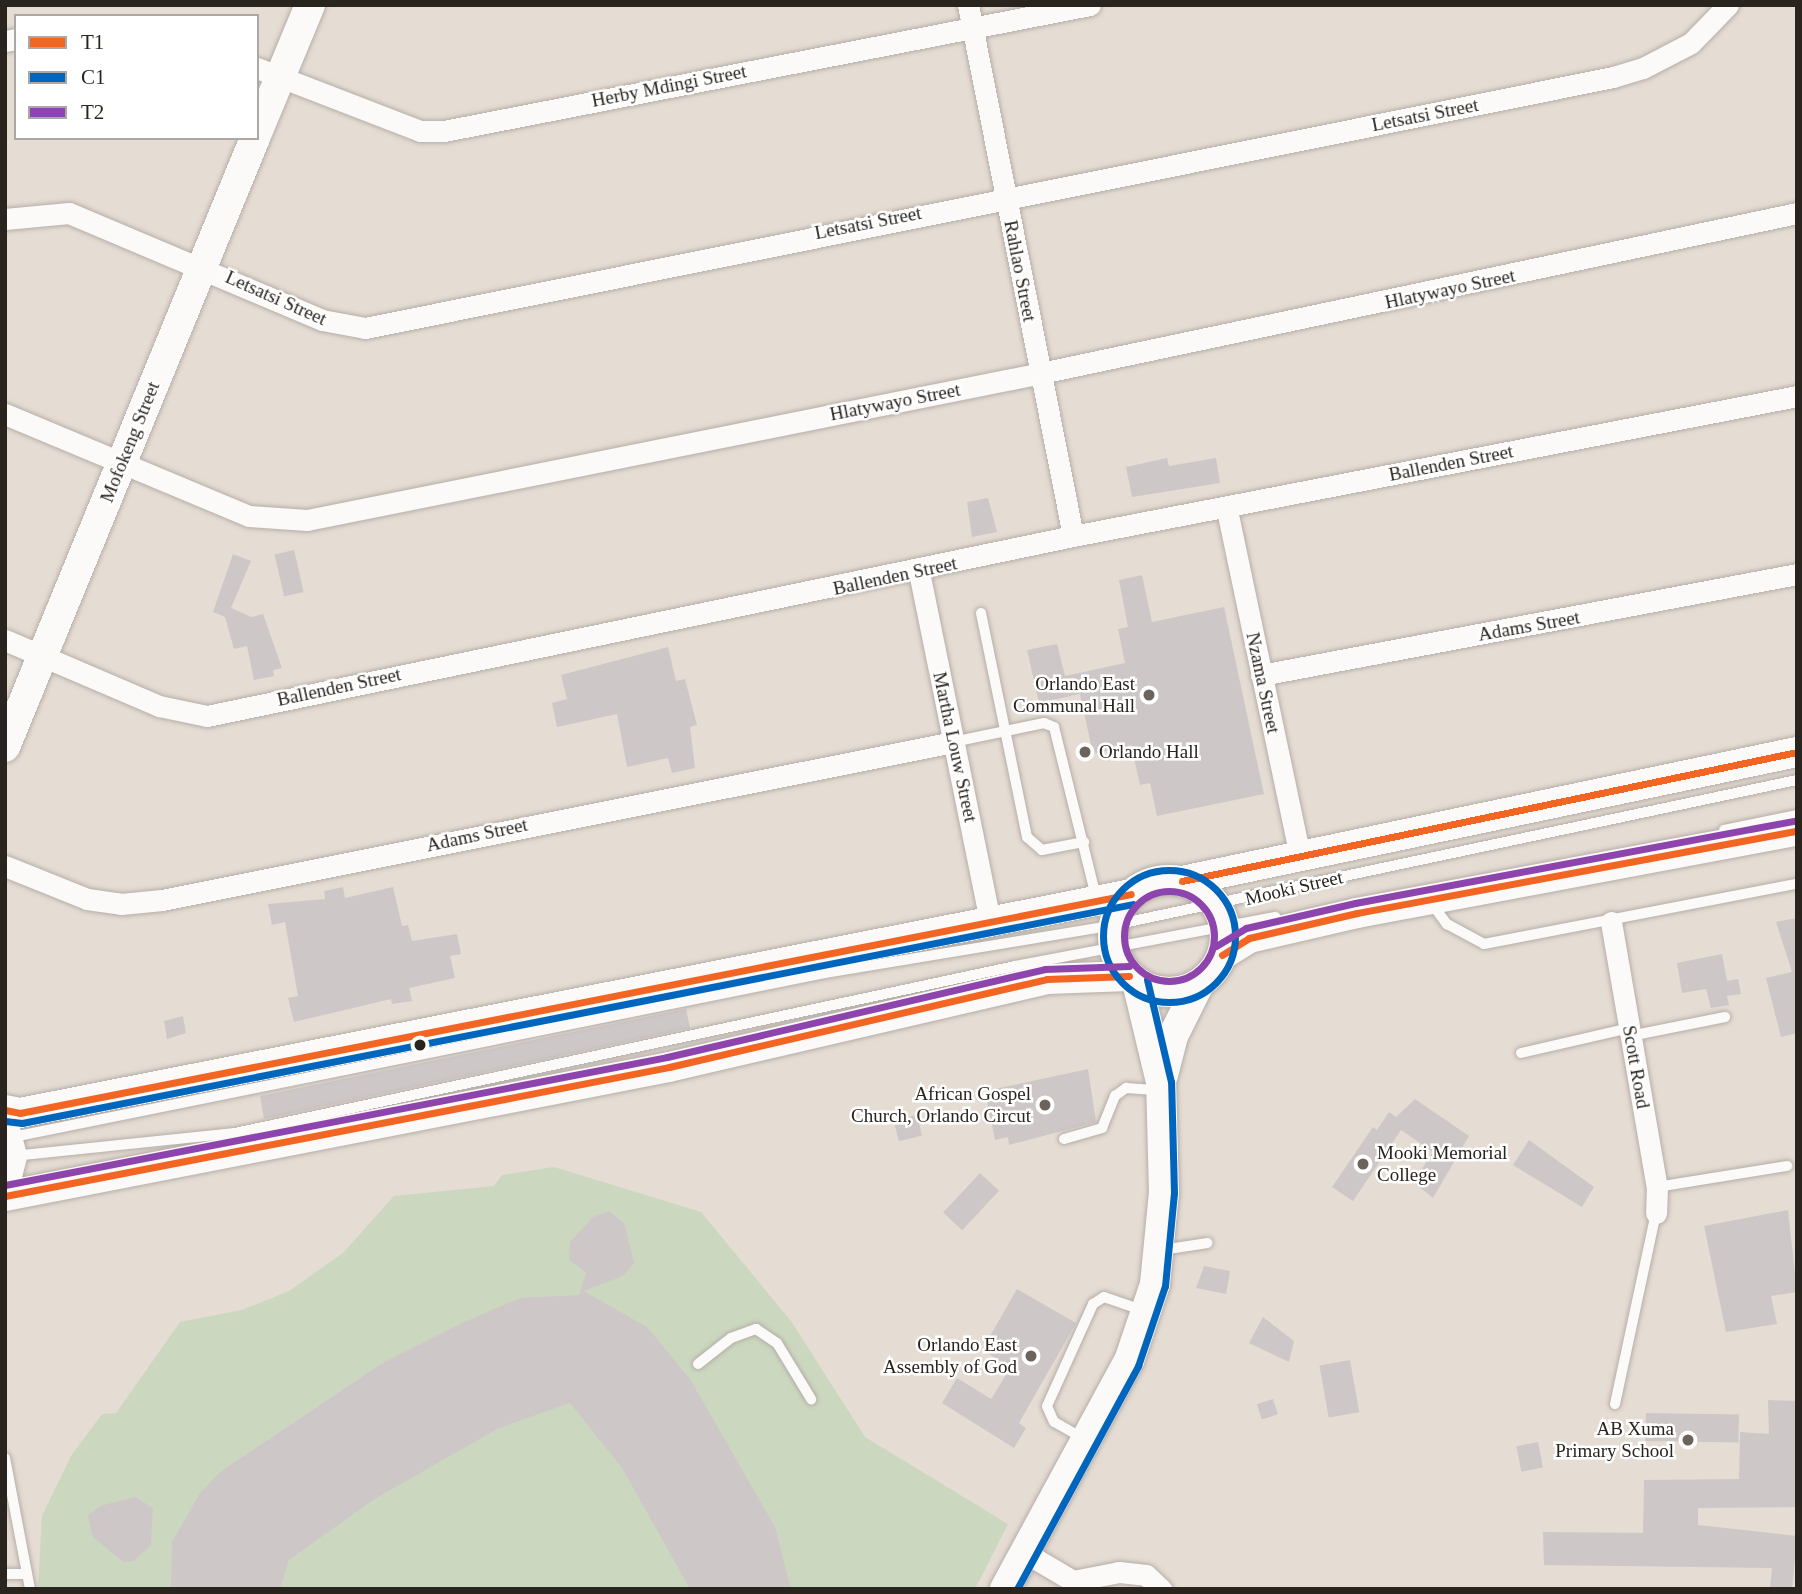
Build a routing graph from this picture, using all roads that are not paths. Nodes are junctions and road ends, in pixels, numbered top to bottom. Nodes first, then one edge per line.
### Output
1 (310, 5) edge
2 (968, 5) edge
3 (1090, 5) edge
4 (1728, 5) edge
5 (972, 29) junction
6 (269, 73) edge
7 (259, 123) edge
8 (254, 140) edge
9 (1005, 195) junction
10 (1797, 213) edge
11 (5, 219) edge
12 (203, 266) junction
13 (1041, 373) junction
14 (1797, 396) edge
15 (5, 414) edge
16 (122, 463) junction
17 (1227, 510) junction
18 (1073, 536) junction
19 (919, 572) junction
20 (1797, 574) edge
21 (981, 613) dead end
22 (5, 640) edge
23 (43, 656) junction
24 (1261, 675) junction
25 (1005, 731) junction
26 (953, 742) junction
27 (5, 747) edge
28 (1797, 752) edge
29 (1797, 780) edge
30 (1797, 815) edge
31 (1797, 831) edge
32 (1084, 842) junction
33 (1300, 855) junction
34 (5, 866) edge
35 (1182, 881) junction
36 (1797, 884) edge
37 (1131, 894) junction
38 (1097, 901) junction
39 (1430, 901) junction
40 (990, 921) junction
41 (1611, 922) junction
42 (1221, 929) junction
43 (1114, 937) junction
44 (1133, 979) junction
45 (1199, 984) junction
46 (1725, 1017) dead end
47 (1630, 1032) junction
48 (1521, 1053) dead end
49 (1161, 1086) junction
50 (1065, 1139) dead end
51 (7, 1145) edge
52 (1787, 1166) dead end
53 (1657, 1188) junction
54 (5, 1196) edge
55 (1656, 1213) joint
56 (1207, 1243) dead end
57 (1162, 1250) junction
58 (1148, 1312) junction
59 (698, 1364) dead end
60 (811, 1399) dead end
61 (1615, 1404) dead end
62 (1086, 1441) junction
63 (5, 1458) edge
64 (1024, 1552) junction
65 (5, 1574) edge
66 (27, 1574) junction
67 (1115, 1581) edge
68 (1074, 1585) edge
69 (1157, 1587) edge
70 (30, 1589) edge
71 (1005, 1589) edge

1 - 6 main road
2 - 5 street, Rahlao Street
3 - 5 street, Herby Mdingi Street
4 - 9 street, Letsatsi Street
5 - 6 street, Herby Mdingi Street
5 - 9 street, Rahlao Street
6 - 7 main road
8 - 12 main road, Mofokeng Street
9 - 12 street, Letsatsi Street
9 - 13 street, Rahlao Street
10 - 13 street, Hlatywayo Street
11 - 12 street, Letsatsi Street
12 - 16 main road, Mofokeng Street
13 - 16 street, Hlatywayo Street
13 - 18 street, Rahlao Street
14 - 17 street, Ballenden Street
15 - 16 street, Hlatywayo Street
16 - 23 main road, Mofokeng Street
17 - 18 street, Ballenden Street
17 - 24 street, Nzama Street
18 - 19 street, Ballenden Street
19 - 23 street, Ballenden Street
19 - 26 street, Martha Louw Street
20 - 24 street, Adams Street
21 - 25 lane
22 - 23 street, Ballenden Street
23 - 27 main road, Mofokeng Street
24 - 33 street, Nzama Street
25 - 26 lane
25 - 32 lane
25 - 32 lane
26 - 34 street, Adams Street
26 - 40 street, Martha Louw Street
28 - 33 main road, Mooki Street
29 - 42 lane, Mooki Street
30 - 42 lane, Mooki Street
31 - 39 main road, Mooki Street
32 - 38 lane
33 - 35 main road, Mooki Street
35 - 37 main road
35 - 42 main road
36 - 41 lane
37 - 38 main road
37 - 43 main road
38 - 40 main road
39 - 41 lane
39 - 42 main road, Mooki Street
40 - 51 main road
41 - 47 street, Scott Road
42 - 43 lane, Mooki Street
42 - 43 lane, Mooki Street
42 - 45 main road
43 - 44 main road
43 - 51 lane, Mooki Street
43 - 51 lane, Mooki Street
44 - 45 main road
44 - 49 main road
44 - 54 main road
45 - 49 main road
46 - 47 lane
47 - 48 lane
47 - 53 street, Scott Road
49 - 50 lane
49 - 57 main road
52 - 53 lane
53 - 55 street, Scott Road
55 - 61 lane
56 - 57 lane
57 - 58 main road
58 - 62 main road
58 - 62 lane
59 - 60 lane
62 - 64 main road
63 - 66 lane
64 - 68 street
64 - 71 main road
65 - 66 lane
66 - 70 lane
67 - 68 street
67 - 69 street

